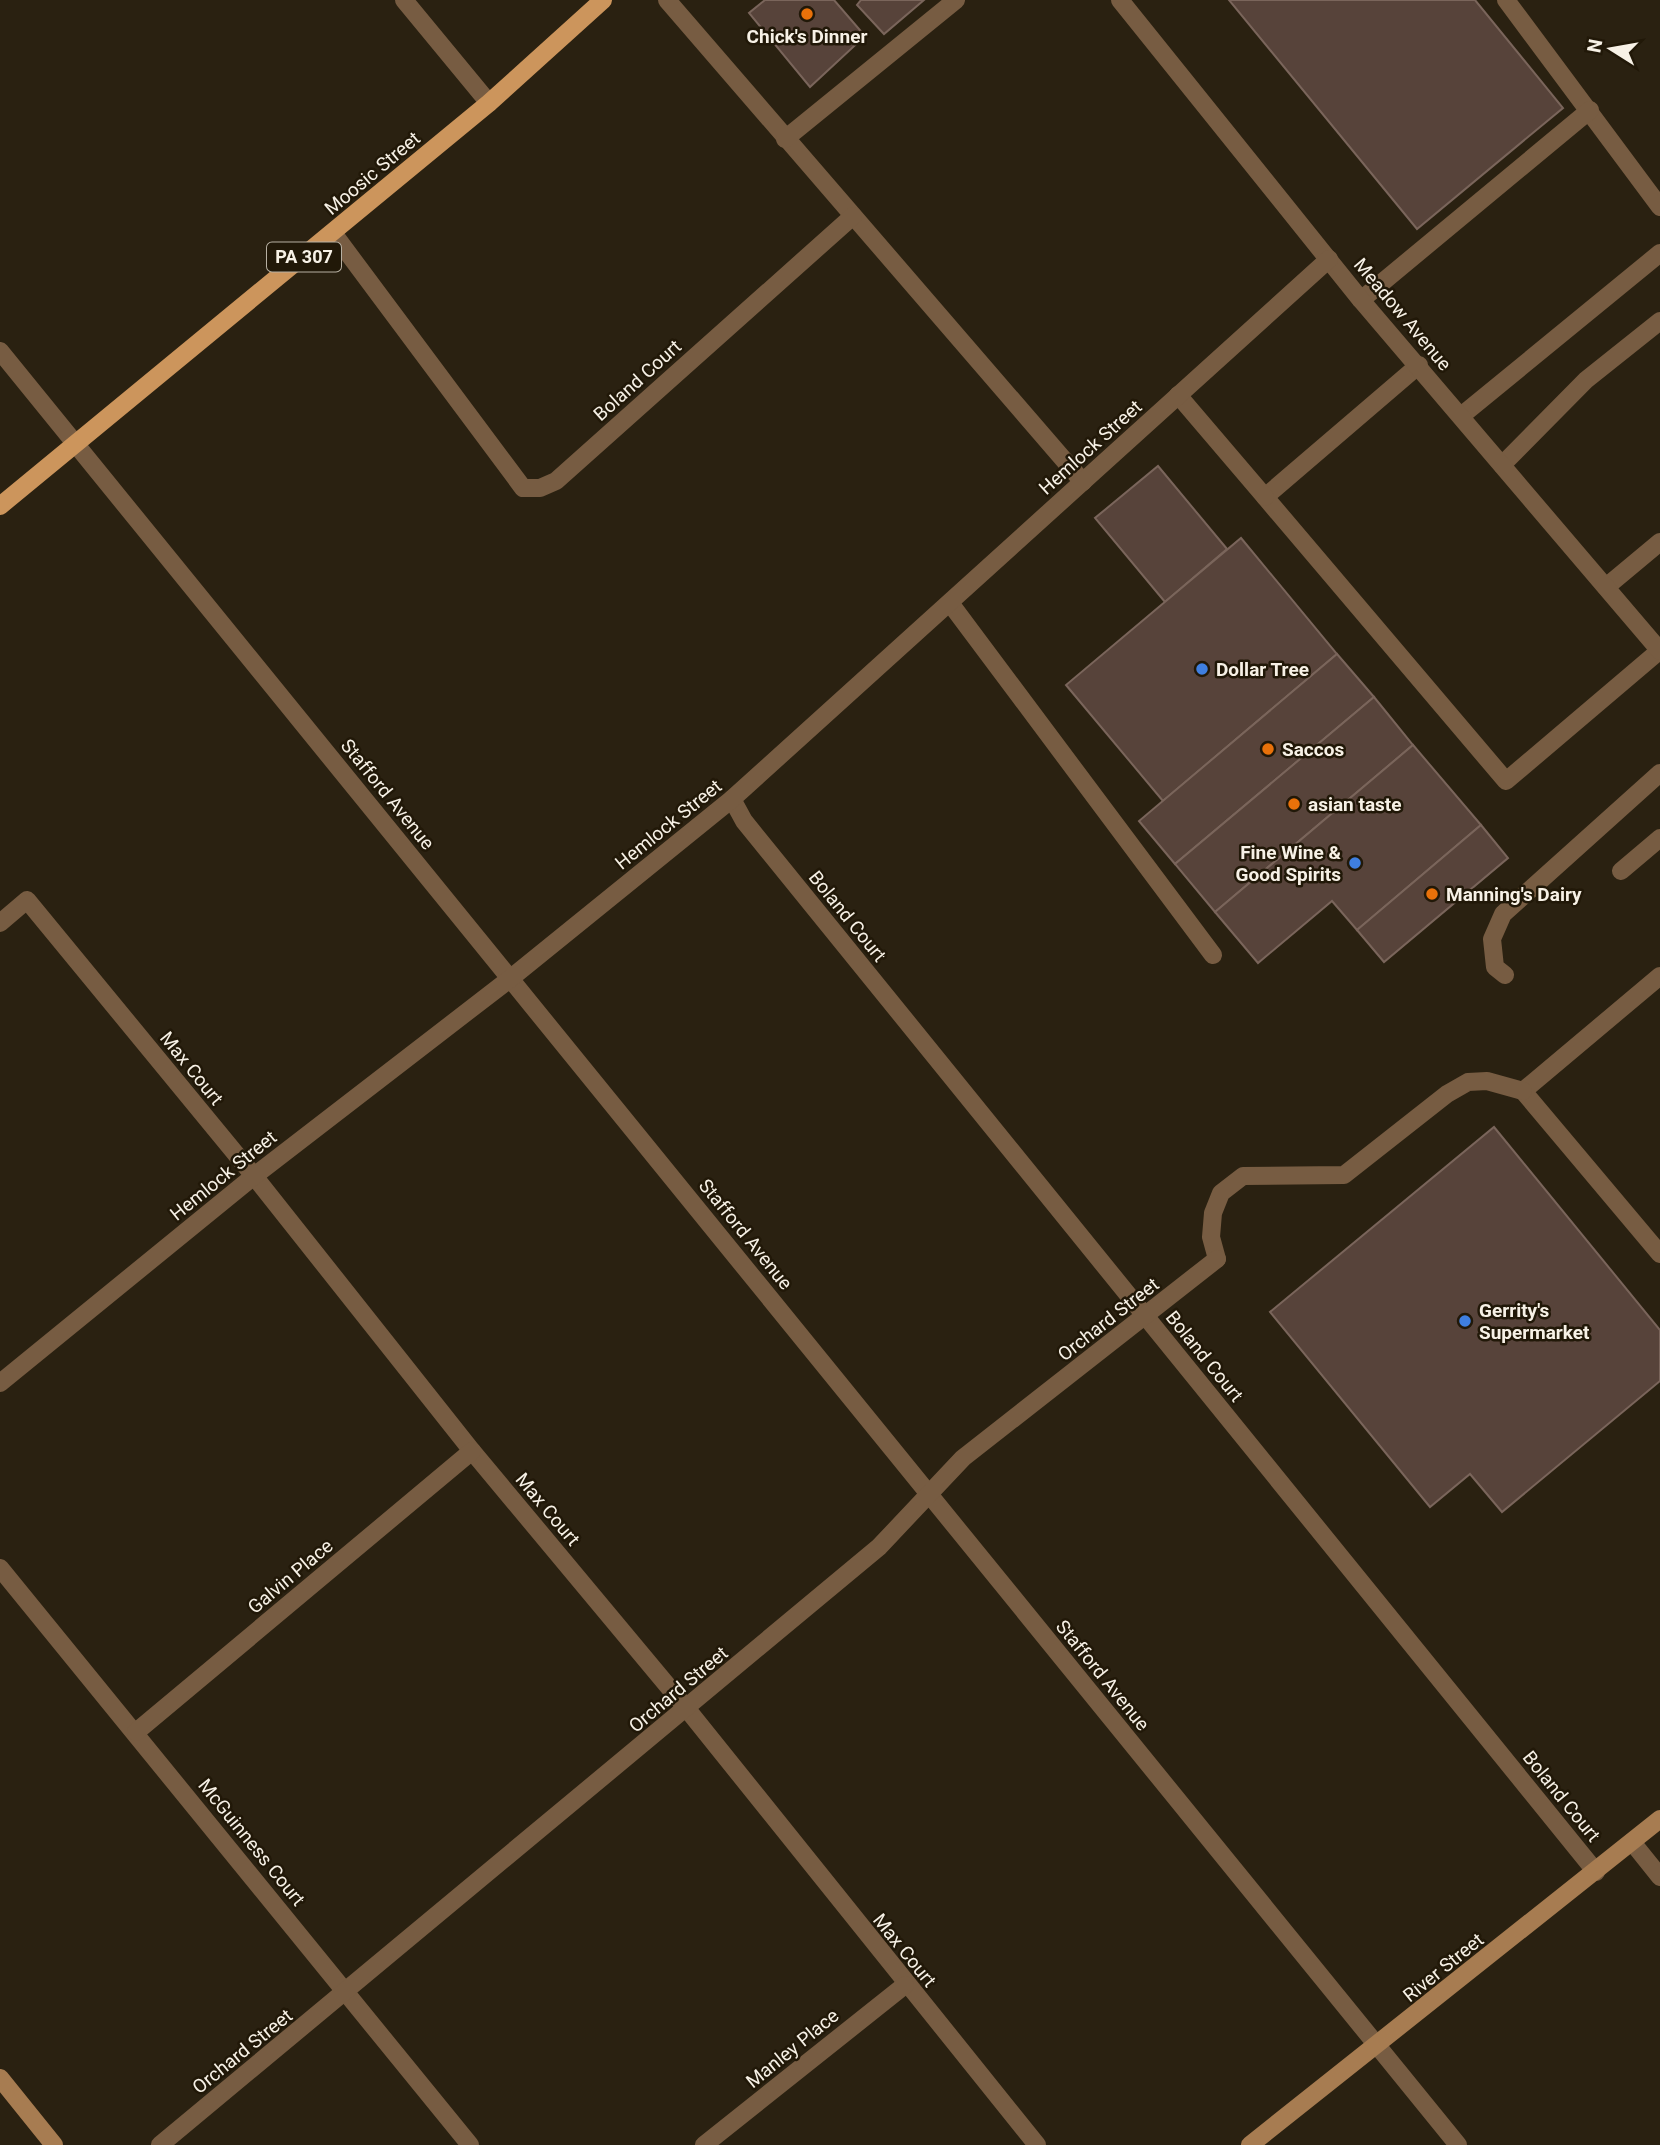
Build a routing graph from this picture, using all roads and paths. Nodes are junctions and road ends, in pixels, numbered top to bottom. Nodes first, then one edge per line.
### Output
1 (404, 0) edge
2 (603, 0) edge
3 (667, 0) edge
4 (956, 0) edge
5 (1120, 0) edge
6 (1506, 0) edge
7 (489, 103) junction
8 (1590, 110) junction
9 (785, 139) junction
10 (1660, 207) edge
11 (853, 216) junction
12 (333, 233) junction
13 (1660, 253) edge
14 (1329, 259) junction
15 (1361, 300) junction
16 (1660, 321) edge
17 (0, 351) edge
18 (1419, 365) junction
19 (1178, 396) junction
20 (1461, 416) junction
21 (75, 445) junction
22 (1502, 465) junction
23 (1083, 482) junction
24 (1265, 497) junction
25 (0, 506) edge
26 (1660, 541) edge
27 (1606, 587) junction
28 (950, 603) junction
29 (1660, 651) edge
30 (1660, 773) edge
31 (732, 799) junction
32 (1660, 838) edge
33 (1621, 871) dead end
34 (0, 923) edge
35 (1213, 955) dead end
36 (1505, 975) dead end
37 (1660, 976) edge
38 (511, 978) junction
39 (1523, 1091) junction
40 (254, 1176) junction
41 (1660, 1254) edge
42 (1146, 1317) junction
43 (0, 1383) edge
44 (472, 1451) junction
45 (930, 1494) junction
46 (0, 1568) edge
47 (687, 1709) junction
48 (136, 1732) junction
49 (1660, 1819) edge
50 (1632, 1842) junction
51 (1596, 1872) junction
52 (1660, 1877) edge
53 (905, 1985) junction
54 (347, 1992) junction
55 (1377, 2046) junction
56 (0, 2078) edge
57 (54, 2145) edge
58 (160, 2145) edge
59 (470, 2145) edge
60 (704, 2145) edge
61 (1037, 2145) edge
62 (1250, 2145) edge
63 (1458, 2145) edge

1 - 7 street
2 - 7 main road, Moosic Street / PA 307
3 - 9 street
4 - 9 street
5 - 14 street, Meadow Avenue
6 - 8 street
7 - 12 main road, Moosic Street / PA 307
8 - 10 street
8 - 15 street
9 - 11 street
11 - 12 street, Boland Court
11 - 23 street
12 - 21 main road, Moosic Street / PA 307
13 - 20 street
14 - 15 street, Meadow Avenue
14 - 19 street, Hemlock Street
15 - 18 street, Meadow Avenue
16 - 22 street
17 - 21 street, Stafford Avenue
18 - 20 street, Meadow Avenue
18 - 24 street
19 - 23 street, Hemlock Street
19 - 24 street
20 - 22 street, Meadow Avenue
21 - 25 main road, Moosic Street / PA 307
21 - 38 street, Stafford Avenue
22 - 27 street, Meadow Avenue
23 - 28 street, Hemlock Street
24 - 29 street
26 - 27 street
27 - 29 street, Meadow Avenue
28 - 31 street, Hemlock Street
28 - 35 street
30 - 36 street
31 - 38 street, Hemlock Street
31 - 42 street, Boland Court
32 - 33 street
34 - 40 street, Max Court
37 - 39 street
38 - 40 street, Hemlock Street
38 - 45 street, Stafford Avenue
39 - 41 street
39 - 42 street, Orchard Street
40 - 43 street, Hemlock Street
40 - 44 street, Max Court
42 - 45 street, Orchard Street
42 - 51 street, Boland Court
44 - 47 street, Max Court
44 - 48 street, Galvin Place
45 - 47 street, Orchard Street
45 - 55 street, Stafford Avenue
46 - 48 street, McGuinness Court
47 - 53 street, Max Court
47 - 54 street, Orchard Street
48 - 54 street, McGuinness Court
49 - 50 main road, River Street
50 - 51 main road, River Street
50 - 52 street, Boland Court
51 - 55 main road, River Street
53 - 60 street, Manley Place
53 - 61 street, Max Court
54 - 58 street, Orchard Street
54 - 59 street, McGuinness Court
55 - 62 main road, River Street
55 - 63 street, Stafford Avenue
56 - 57 main road

